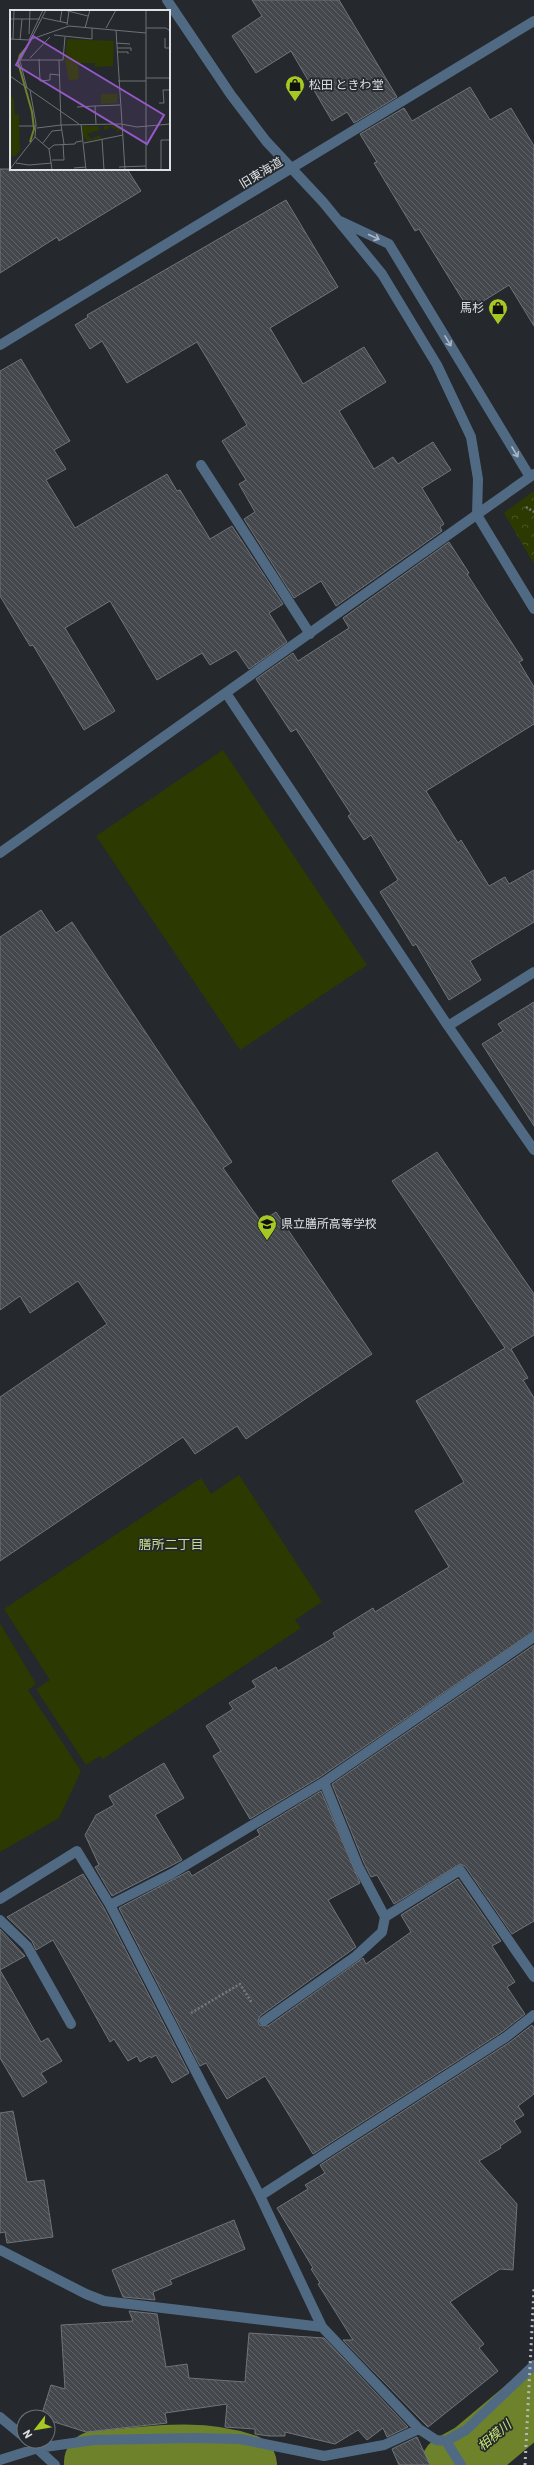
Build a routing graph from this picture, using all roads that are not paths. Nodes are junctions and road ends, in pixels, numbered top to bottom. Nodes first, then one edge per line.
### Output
1 (167, 0) edge
2 (534, 21) edge
3 (294, 169) junction
4 (339, 220) junction
5 (0, 345) edge
6 (201, 465) dead end
7 (532, 475) edge
8 (477, 516) junction
9 (534, 609) edge
10 (310, 634) junction
11 (226, 693) junction
12 (0, 853) edge
13 (534, 972) edge
14 (448, 1026) junction
15 (534, 1150) edge
16 (534, 1637) edge
17 (324, 1782) junction
18 (0, 1898) edge
19 (110, 1906) junction
20 (385, 1917) junction
21 (0, 1920) edge
22 (534, 1977) edge
23 (534, 2015) edge
24 (264, 2022) road end
25 (71, 2024) dead end
26 (260, 2196) junction
27 (0, 2250) edge
28 (322, 2326) junction
29 (534, 2365) edge
30 (0, 2416) edge
31 (16, 2429) edge
32 (419, 2429) junction
33 (446, 2442) junction
34 (56, 2445) edge
35 (35, 2449) edge
36 (39, 2449) edge
37 (0, 2460) edge
38 (55, 2465) edge
39 (461, 2465) edge

1 - 3 street
2 - 3 street, 旧東海道
3 - 4 street
3 - 5 street, 旧東海道
4 -> 7 street
4 - 8 street
6 - 10 street
7 - 8 street
8 - 9 street
8 - 10 street
10 - 11 street
11 - 12 street
11 - 14 street
13 - 14 street
14 - 15 street
16 - 17 street
17 - 19 street
17 - 20 street
18 - 19 street
19 - 26 street
20 - 22 street
20 - 24 street
21 - 25 street
23 - 26 street
26 - 28 street
27 - 28 street
28 - 32 street
29 - 33 street
30 - 31 street
32 - 33 street
32 - 34 street
33 - 39 street
35 - 37 street
36 - 38 street

